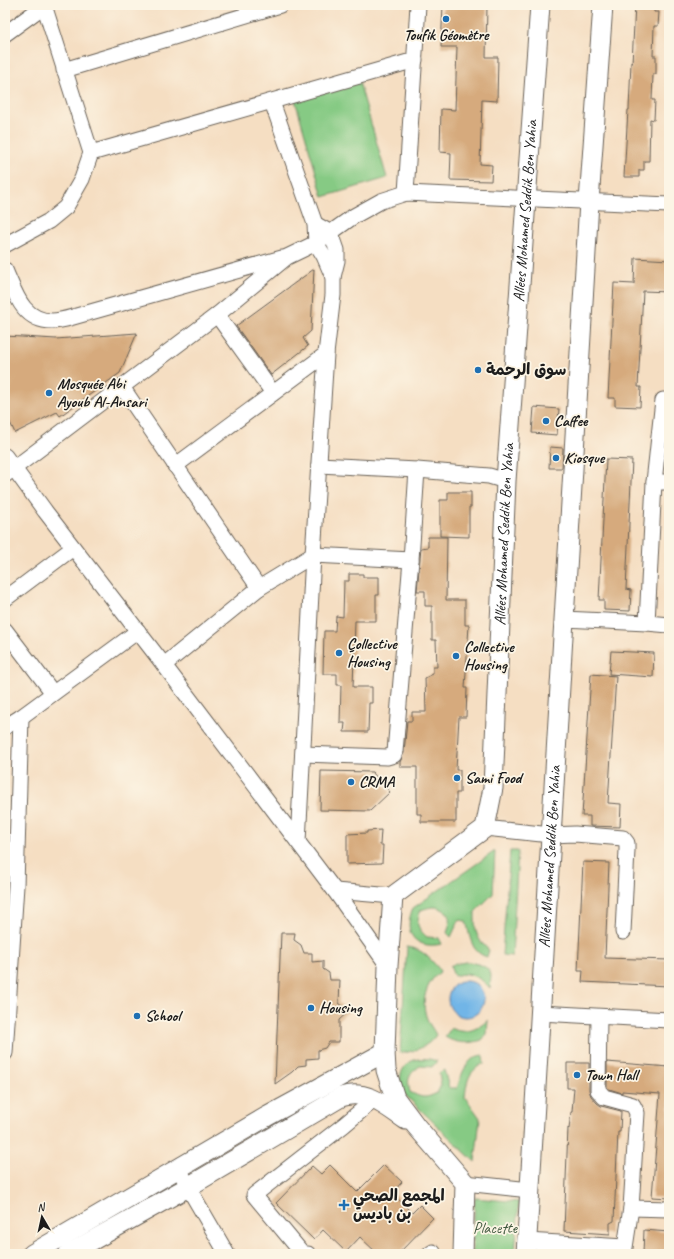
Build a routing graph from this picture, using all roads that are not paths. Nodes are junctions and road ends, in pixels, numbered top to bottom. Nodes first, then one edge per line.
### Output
1 (44, 5) edge
2 (280, 5) edge
3 (418, 5) edge
4 (540, 5) edge
5 (603, 5) edge
6 (5, 34) edge
7 (415, 60) junction
8 (64, 70) junction
9 (272, 102) junction
10 (91, 153) junction
11 (406, 193) junction
12 (526, 199) junction
13 (589, 202) junction
14 (669, 202) edge
15 (669, 205) edge
16 (315, 224) junction
17 (331, 232) junction
18 (316, 243) junction
19 (5, 245) edge
20 (287, 257) junction
21 (5, 270) edge
22 (333, 277) junction
23 (217, 316) junction
24 (326, 354) junction
25 (122, 387) junction
26 (273, 393) junction
27 (663, 400) dead end
28 (319, 465) junction
29 (8, 466) edge
30 (175, 466) junction
31 (417, 470) junction
32 (506, 482) junction
33 (654, 482) junction
34 (669, 482) edge
35 (73, 548) junction
36 (313, 555) junction
37 (411, 560) junction
38 (258, 588) junction
39 (5, 599) edge
40 (564, 619) junction
41 (647, 623) junction
42 (669, 625) edge
43 (5, 630) edge
44 (138, 632) junction
45 (164, 665) junction
46 (53, 693) junction
47 (21, 717) junction
48 (5, 727) edge
49 (303, 754) junction
50 (485, 828) junction
51 (551, 835) junction
52 (298, 842) junction
53 (11, 888) edge
54 (335, 891) junction
55 (393, 896) junction
56 (623, 932) dead end
57 (388, 966) junction
58 (540, 1013) junction
59 (599, 1016) junction
60 (669, 1020) edge
61 (385, 1052) junction
62 (5, 1053) edge
63 (375, 1099) junction
64 (416, 1126) junction
65 (179, 1168) junction
66 (465, 1183) junction
67 (188, 1187) junction
68 (530, 1190) junction
69 (630, 1208) junction
70 (669, 1210) edge
71 (97, 1216) junction
72 (104, 1233) junction
73 (526, 1247) edge
74 (624, 1250) edge
75 (32, 1254) edge
76 (68, 1254) edge
77 (228, 1254) edge
78 (304, 1254) edge
79 (308, 1254) edge
80 (463, 1254) edge

1 - 6 street
1 - 8 street
2 - 8 street
3 - 7 street
4 - 12 street, Allées Mohamed Seddik Ben Yahia
5 - 13 street, Allées Mohamed Seddik Ben Yahia
7 - 9 street
7 - 11 street
8 - 10 street
9 - 10 street
9 - 16 street
10 - 19 street
11 - 12 street
11 - 17 street
12 - 13 street
12 - 32 street, Allées Mohamed Seddik Ben Yahia
13 - 15 street
13 - 40 street, Allées Mohamed Seddik Ben Yahia
14 - 15 street
16 - 17 street
16 - 18 street
17 - 18 street
17 - 22 street
18 - 20 street
18 - 22 street
20 - 21 street
20 - 23 street
22 - 24 street
23 - 25 street
23 - 26 street
24 - 26 street
24 - 28 street
25 - 29 street
25 - 30 street
26 - 30 street
27 - 33 street
28 - 31 street
28 - 36 street
29 - 35 street
30 - 38 street
31 - 32 street
31 - 37 street
32 - 50 street, Allées Mohamed Seddik Ben Yahia
33 - 34 street
33 - 41 street
35 - 39 street
35 - 44 street
36 - 37 street
36 - 38 street
36 - 49 street
37 - 49 street
38 - 45 street
40 - 41 street
40 - 51 street, Allées Mohamed Seddik Ben Yahia
41 - 42 street
43 - 46 street
44 - 45 street
44 - 46 street
45 - 52 street
46 - 47 street
47 - 48 street
47 - 53 street
49 - 52 street
50 - 51 street
50 - 55 street
51 - 56 street
51 - 58 street, Allées Mohamed Seddik Ben Yahia
52 - 54 street
53 - 62 street
54 - 55 street
54 - 57 street
55 - 57 street
57 - 61 street
58 - 59 street
58 - 68 street, Allées Mohamed Seddik Ben Yahia
59 - 60 street
59 - 69 street
61 - 64 street
61 - 65 street
63 - 64 street
63 - 67 street
63 - 78 street
64 - 66 street
65 - 67 street
65 - 71 street
66 - 68 street
66 - 80 street
67 - 72 street
67 - 77 street
68 - 73 street, Allées Mohamed Seddik Ben Yahia
69 - 70 street
69 - 74 street
71 - 72 street
71 - 75 street
72 - 76 street
73 - 74 street
78 - 79 street

